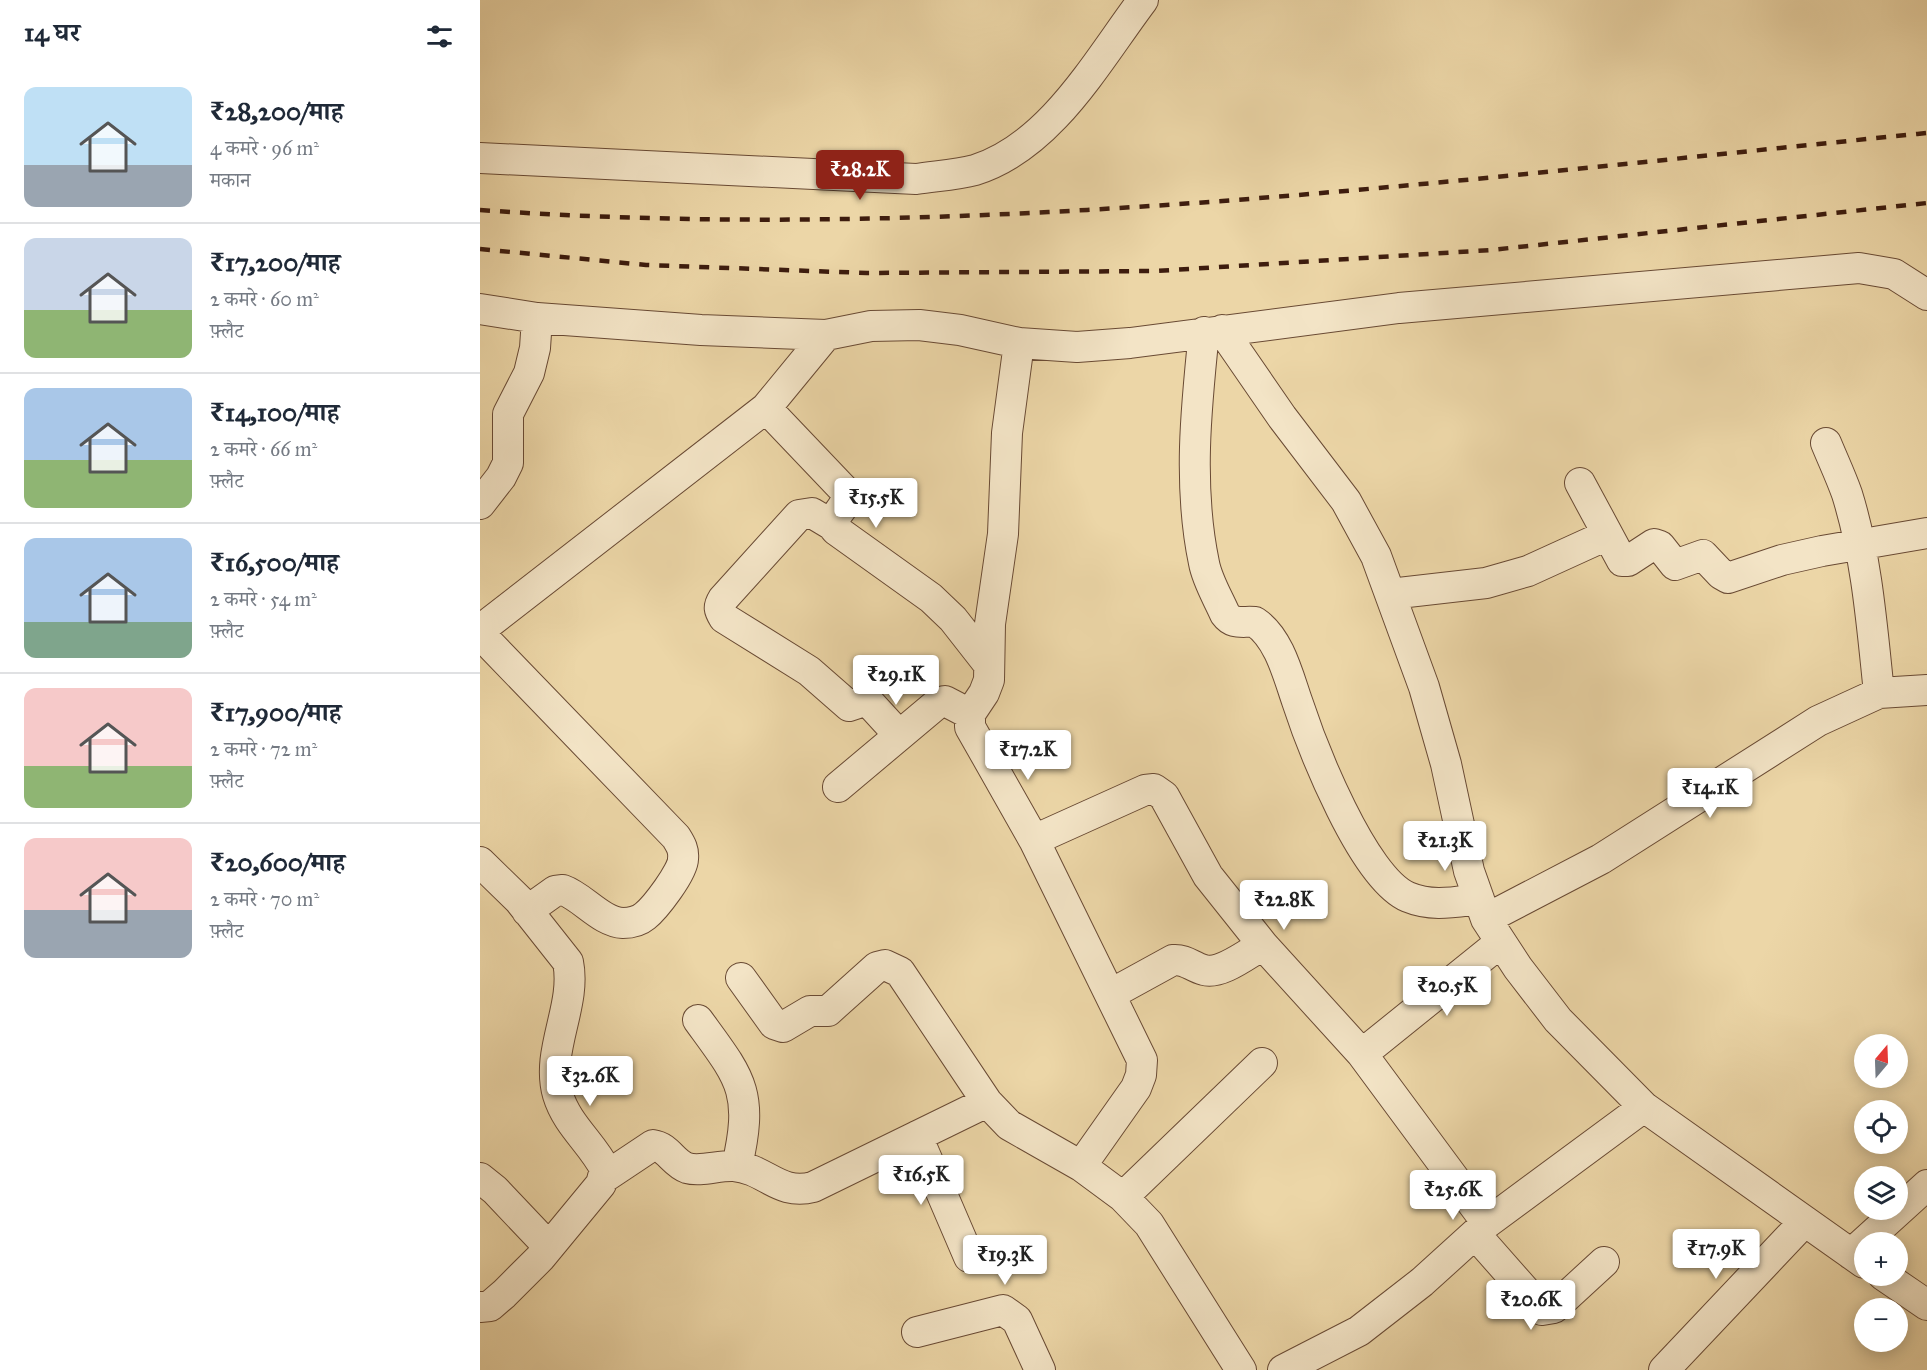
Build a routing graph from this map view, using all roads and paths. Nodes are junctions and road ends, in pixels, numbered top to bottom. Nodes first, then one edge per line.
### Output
1 (1143, 0) edge
2 (480, 158) edge
3 (1927, 294) edge
4 (480, 309) edge
5 (537, 318) junction
6 (1213, 331) junction
7 (826, 335) junction
8 (1019, 343) junction
9 (766, 408) junction
10 (1826, 443) dead end
11 (1580, 483) dead end
12 (480, 504) edge
13 (832, 525) junction
14 (1927, 533) edge
15 (1607, 535) junction
16 (1859, 544) junction
17 (1390, 594) junction
18 (480, 632) edge
19 (989, 665) junction
20 (1927, 690) edge
21 (1879, 693) junction
22 (970, 714) junction
23 (899, 735) junction
24 (838, 787) dead end
25 (1034, 840) junction
26 (480, 862) edge
27 (527, 911) junction
28 (1489, 920) junction
29 (1263, 945) junction
30 (741, 978) dead end
31 (1111, 994) junction
32 (698, 1020) dead end
33 (1362, 1054) junction
34 (1262, 1063) dead end
35 (987, 1102) junction
36 (1644, 1107) junction
37 (918, 1136) junction
38 (737, 1166) junction
39 (1081, 1166) junction
40 (604, 1177) junction
41 (480, 1178) edge
42 (1927, 1185) edge
43 (1123, 1197) junction
44 (1804, 1222) junction
45 (1481, 1229) junction
46 (1883, 1232) edge
47 (549, 1247) junction
48 (1854, 1255) edge
49 (969, 1257) dead end
50 (1604, 1262) dead end
51 (1899, 1286) edge
52 (1927, 1305) edge
53 (480, 1307) edge
54 (917, 1332) dead end
55 (1040, 1370) edge
56 (1241, 1370) edge
57 (1283, 1370) edge
58 (1664, 1370) edge

1 - 2 street
3 - 6 street
4 - 5 street
5 - 7 street
5 - 12 street
6 - 8 street
6 - 17 street
6 - 28 street
7 - 8 street
7 - 9 street
8 - 19 street
9 - 13 street
9 - 18 street
10 - 16 street
11 - 15 street
13 - 19 street
13 - 23 street
14 - 16 street
15 - 16 street
15 - 17 street
16 - 21 street
17 - 28 street
18 - 27 street
19 - 22 street
20 - 21 street
21 - 28 street
22 - 23 street
22 - 25 street
23 - 24 street
25 - 29 street
25 - 31 street
26 - 27 street
27 - 40 street
28 - 33 street
28 - 36 street
29 - 31 street
29 - 33 street
30 - 35 street
31 - 39 street
32 - 38 street
33 - 45 street
34 - 43 street
35 - 37 street
35 - 39 street
36 - 44 street
36 - 45 street
37 - 38 street
37 - 49 street
38 - 40 street
39 - 43 street
40 - 47 street
41 - 47 street
42 - 46 street
43 - 56 street
44 - 48 street
44 - 58 street
45 - 50 street
45 - 57 street
47 - 53 street
51 - 52 street
54 - 55 street

